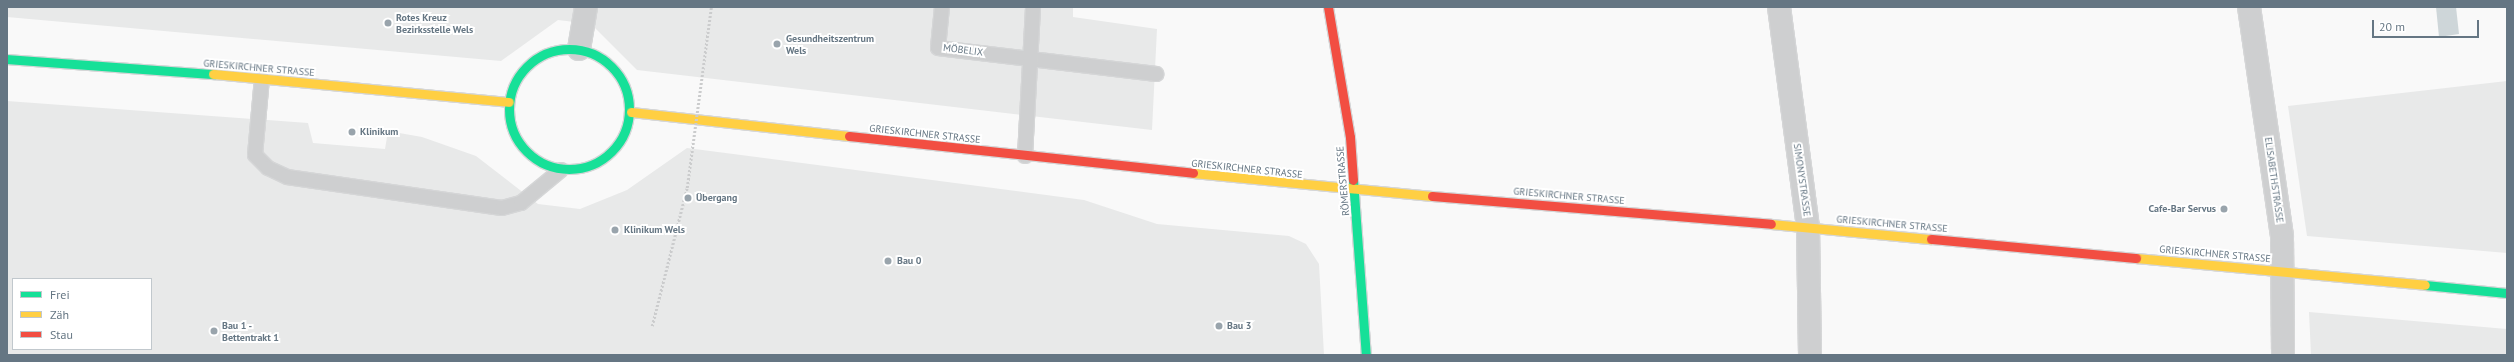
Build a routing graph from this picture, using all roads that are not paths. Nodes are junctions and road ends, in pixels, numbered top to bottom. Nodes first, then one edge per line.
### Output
1 (586, 7) edge
2 (942, 7) edge
3 (1033, 7) edge
4 (1328, 7) edge
5 (1779, 7) edge
6 (2249, 7) edge
7 (579, 49) junction
8 (1029, 58) junction
9 (7, 59) edge
10 (1156, 74) dead end
11 (262, 78) junction
12 (509, 102) junction
13 (631, 112) junction
14 (1025, 156) junction
15 (561, 170) junction
16 (1356, 190) junction
17 (1808, 227) junction
18 (2282, 271) junction
19 (2507, 293) edge
20 (1366, 355) edge
21 (1810, 355) edge
22 (2283, 355) edge

1 - 7 street
2 - 8 lane, MÖBELIX
3 - 8 lane
4 - 16 main road, RÖMERSTRASSE
5 - 17 street, SIMONYSTRASSE
6 - 18 street, ELISABETHSTRASSE
7 - 12 main road
7 - 13 main road
8 - 10 lane, MÖBELIX
8 - 14 lane
9 - 11 main road, GRIESKIRCHNER STRASSE
11 - 12 main road, GRIESKIRCHNER STRASSE
11 - 15 lane
12 - 15 main road
13 - 14 main road, GRIESKIRCHNER STRASSE
13 - 15 main road
14 - 16 main road, GRIESKIRCHNER STRASSE
16 - 17 main road, GRIESKIRCHNER STRASSE
16 - 20 main road, RÖMERSTRASSE
17 - 18 main road, GRIESKIRCHNER STRASSE
17 - 21 street, SIMONYSTRASSE
18 - 19 main road, GRIESKIRCHNER STRASSE
18 - 22 street, ELISABETHSTRASSE

